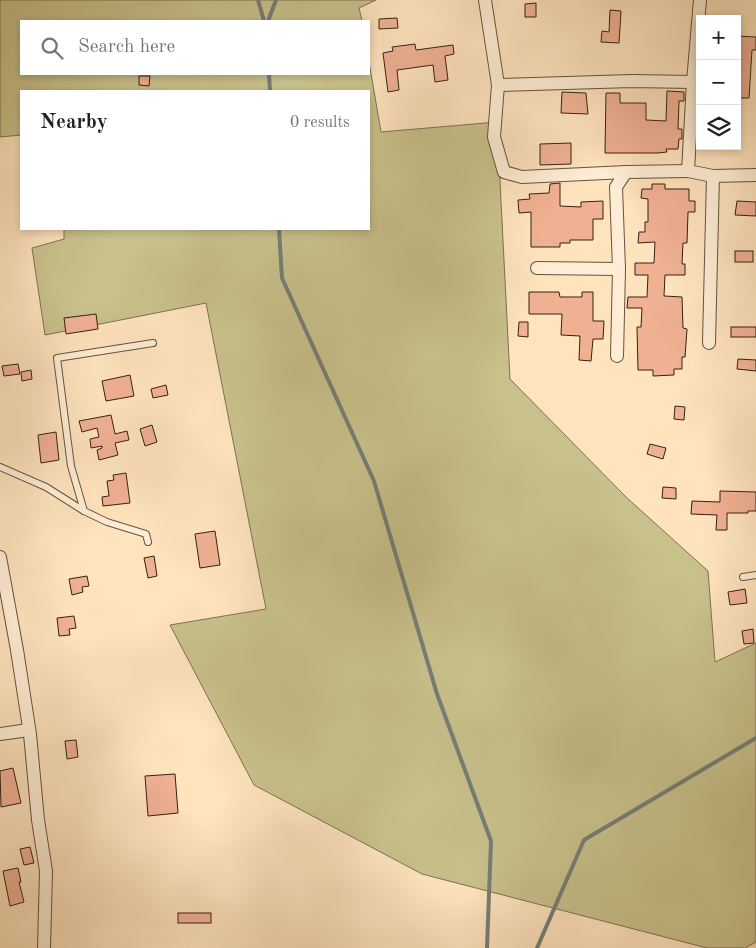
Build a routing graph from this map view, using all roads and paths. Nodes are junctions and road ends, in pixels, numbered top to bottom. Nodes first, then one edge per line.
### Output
1 (486, 0) edge
2 (700, 0) edge
3 (693, 82) junction
4 (498, 85) junction
5 (688, 171) junction
6 (626, 172) junction
7 (756, 174) edge
8 (713, 176) junction
9 (537, 268) dead end
10 (619, 269) junction
11 (153, 342) dead end
12 (709, 343) dead end
13 (617, 356) dead end
14 (0, 467) edge
15 (84, 511) junction
16 (148, 542) dead end
17 (0, 557) edge
18 (756, 575) edge
19 (743, 577) dead end
20 (29, 730) junction
21 (0, 734) edge
22 (44, 948) edge

1 - 4 street
2 - 3 street
3 - 4 street
3 - 5 street
4 - 6 street
5 - 6 street
5 - 8 street
6 - 10 street
7 - 8 street
8 - 12 street
9 - 10 street
10 - 13 street
11 - 15 lane
14 - 15 lane
15 - 16 lane
17 - 20 street
18 - 19 lane
20 - 21 street
20 - 22 street

